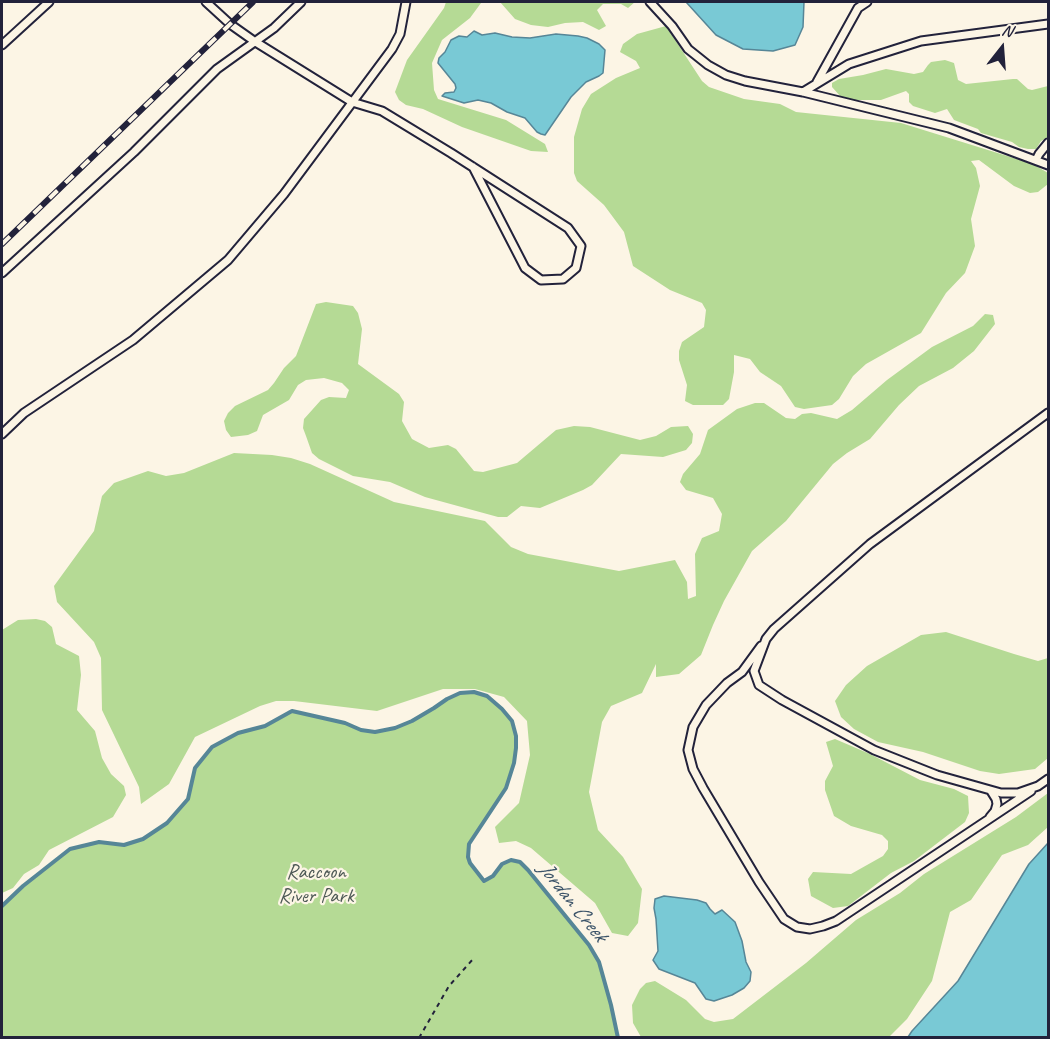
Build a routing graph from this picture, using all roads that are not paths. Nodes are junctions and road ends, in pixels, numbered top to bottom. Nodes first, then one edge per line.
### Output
1 (49, 2) edge
2 (206, 2) edge
3 (301, 2) edge
4 (307, 2) edge
5 (406, 2) edge
6 (650, 2) edge
7 (867, 2) edge
8 (292, 11) junction
9 (1048, 24) edge
10 (254, 41) junction
11 (2, 45) edge
12 (816, 84) junction
13 (803, 92) junction
14 (352, 102) junction
15 (1048, 143) edge
16 (1036, 160) junction
17 (1048, 165) edge
18 (473, 167) junction
19 (2, 273) edge
20 (1048, 413) edge
21 (2, 434) edge
22 (766, 639) junction
23 (1048, 779) edge
24 (1038, 786) junction
25 (991, 791) junction
26 (986, 821) junction

1 - 11 lane
2 - 10 lane
3 - 8 lane
4 - 8 lane
5 - 14 lane
6 - 13 lane
7 - 12 lane
8 - 10 lane
9 - 12 lane
10 - 14 lane
10 - 19 lane
12 - 13 lane
13 - 16 lane
14 - 18 lane
14 - 21 lane
15 - 16 lane
16 - 17 lane
18 - 18 lane
20 - 22 lane
22 - 25 lane
22 - 26 lane
23 - 24 lane
24 - 25 lane
24 - 26 lane
25 - 26 lane

